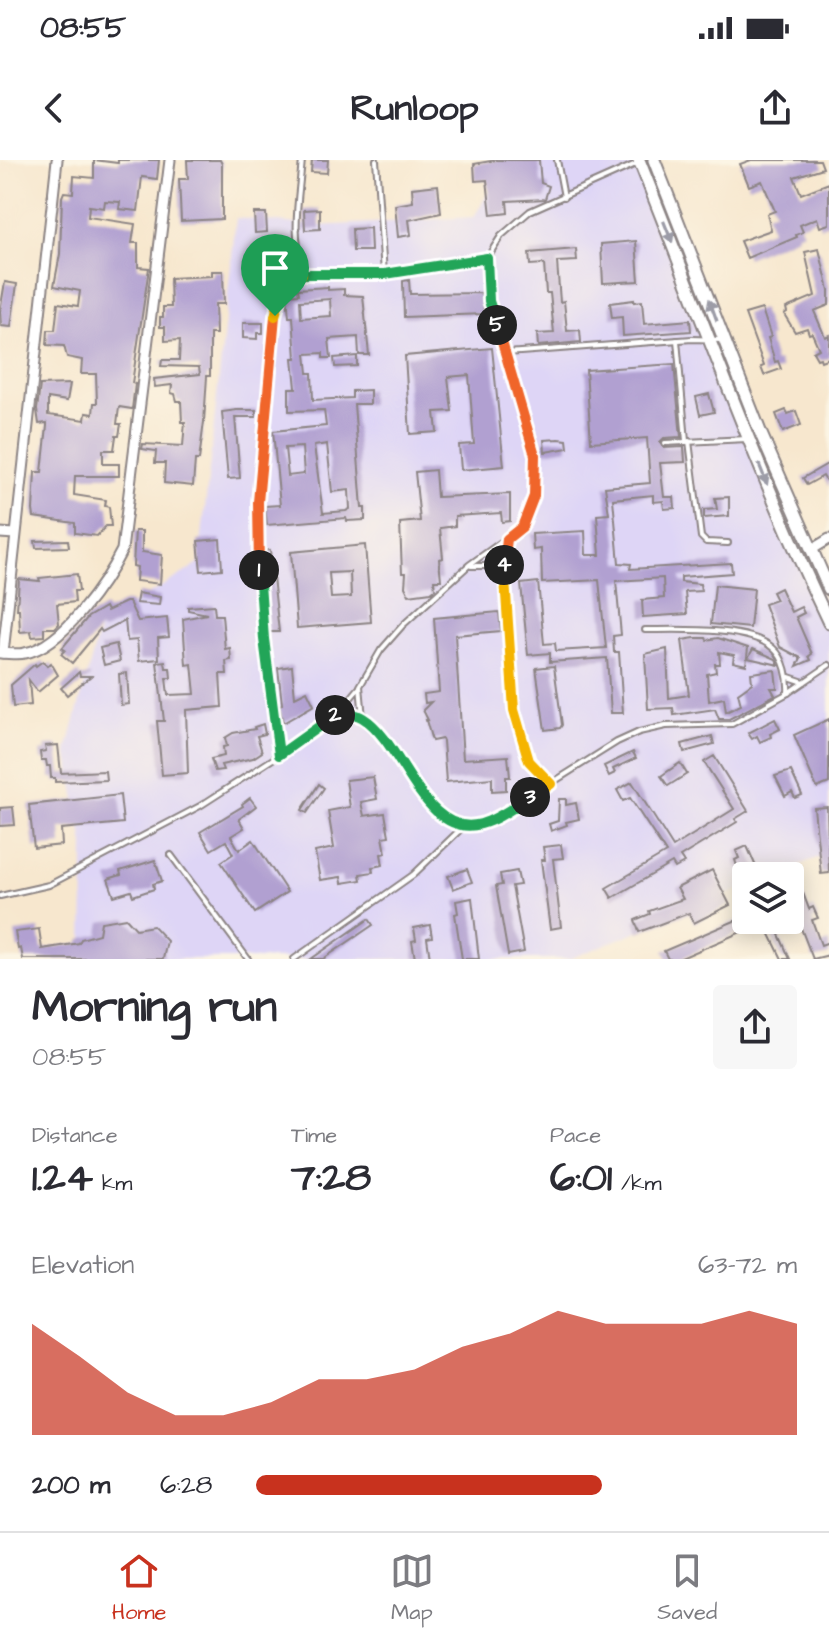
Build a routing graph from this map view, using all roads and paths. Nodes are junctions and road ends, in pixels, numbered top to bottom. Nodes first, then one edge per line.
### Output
1 (57, 160) edge
2 (170, 160) edge
3 (302, 160) edge
4 (376, 160) edge
5 (557, 160) edge
6 (654, 160) edge
7 (640, 161) edge
8 (564, 197) junction
9 (487, 258) junction
10 (305, 272) junction
11 (385, 274) junction
12 (677, 340) junction
13 (724, 340) junction
14 (708, 341) junction
15 (506, 353) junction
16 (749, 439) junction
17 (688, 441) junction
18 (665, 443) dead end
19 (0, 533) edge
20 (15, 534) junction
21 (507, 539) junction
22 (829, 539) edge
23 (728, 543) dead end
24 (811, 550) junction
25 (469, 565) junction
26 (503, 573) junction
27 (829, 589) edge
28 (829, 623) edge
29 (645, 630) dead end
30 (2, 653) edge
31 (829, 665) edge
32 (789, 677) junction
33 (804, 682) junction
34 (360, 686) junction
35 (788, 693) junction
36 (338, 713) junction
37 (363, 718) junction
38 (279, 755) junction
39 (551, 784) junction
40 (464, 826) junction
41 (171, 855) dead end
42 (0, 896) edge
43 (248, 959) edge
44 (294, 959) edge

1 - 20 street
2 - 30 street
3 - 10 lane
4 - 11 lane
5 - 8 lane
13 -> 6 street
7 - 8 lane
7 -> 14 street
8 - 9 lane
9 - 11 lane
9 - 15 lane
10 - 11 lane
10 - 38 lane
12 - 14 lane
12 - 15 lane
12 - 17 lane
13 - 14 lane
13 - 24 street
14 - 16 street
15 - 21 lane
16 - 17 lane
16 -> 28 street
17 - 18 lane
17 - 23 lane
19 - 20 street
20 - 30 street
21 - 25 lane
21 - 26 lane
22 - 24 street
24 - 27 street
25 - 26 lane
25 - 34 lane
26 - 39 lane
29 - 32 lane
31 - 33 lane
32 - 33 lane
32 - 35 lane
33 - 35 lane
34 - 36 lane
34 - 37 lane
35 - 39 lane
36 - 37 lane
36 - 38 lane
37 - 40 lane
38 - 42 lane
39 - 40 lane
40 - 44 lane
41 - 43 lane

